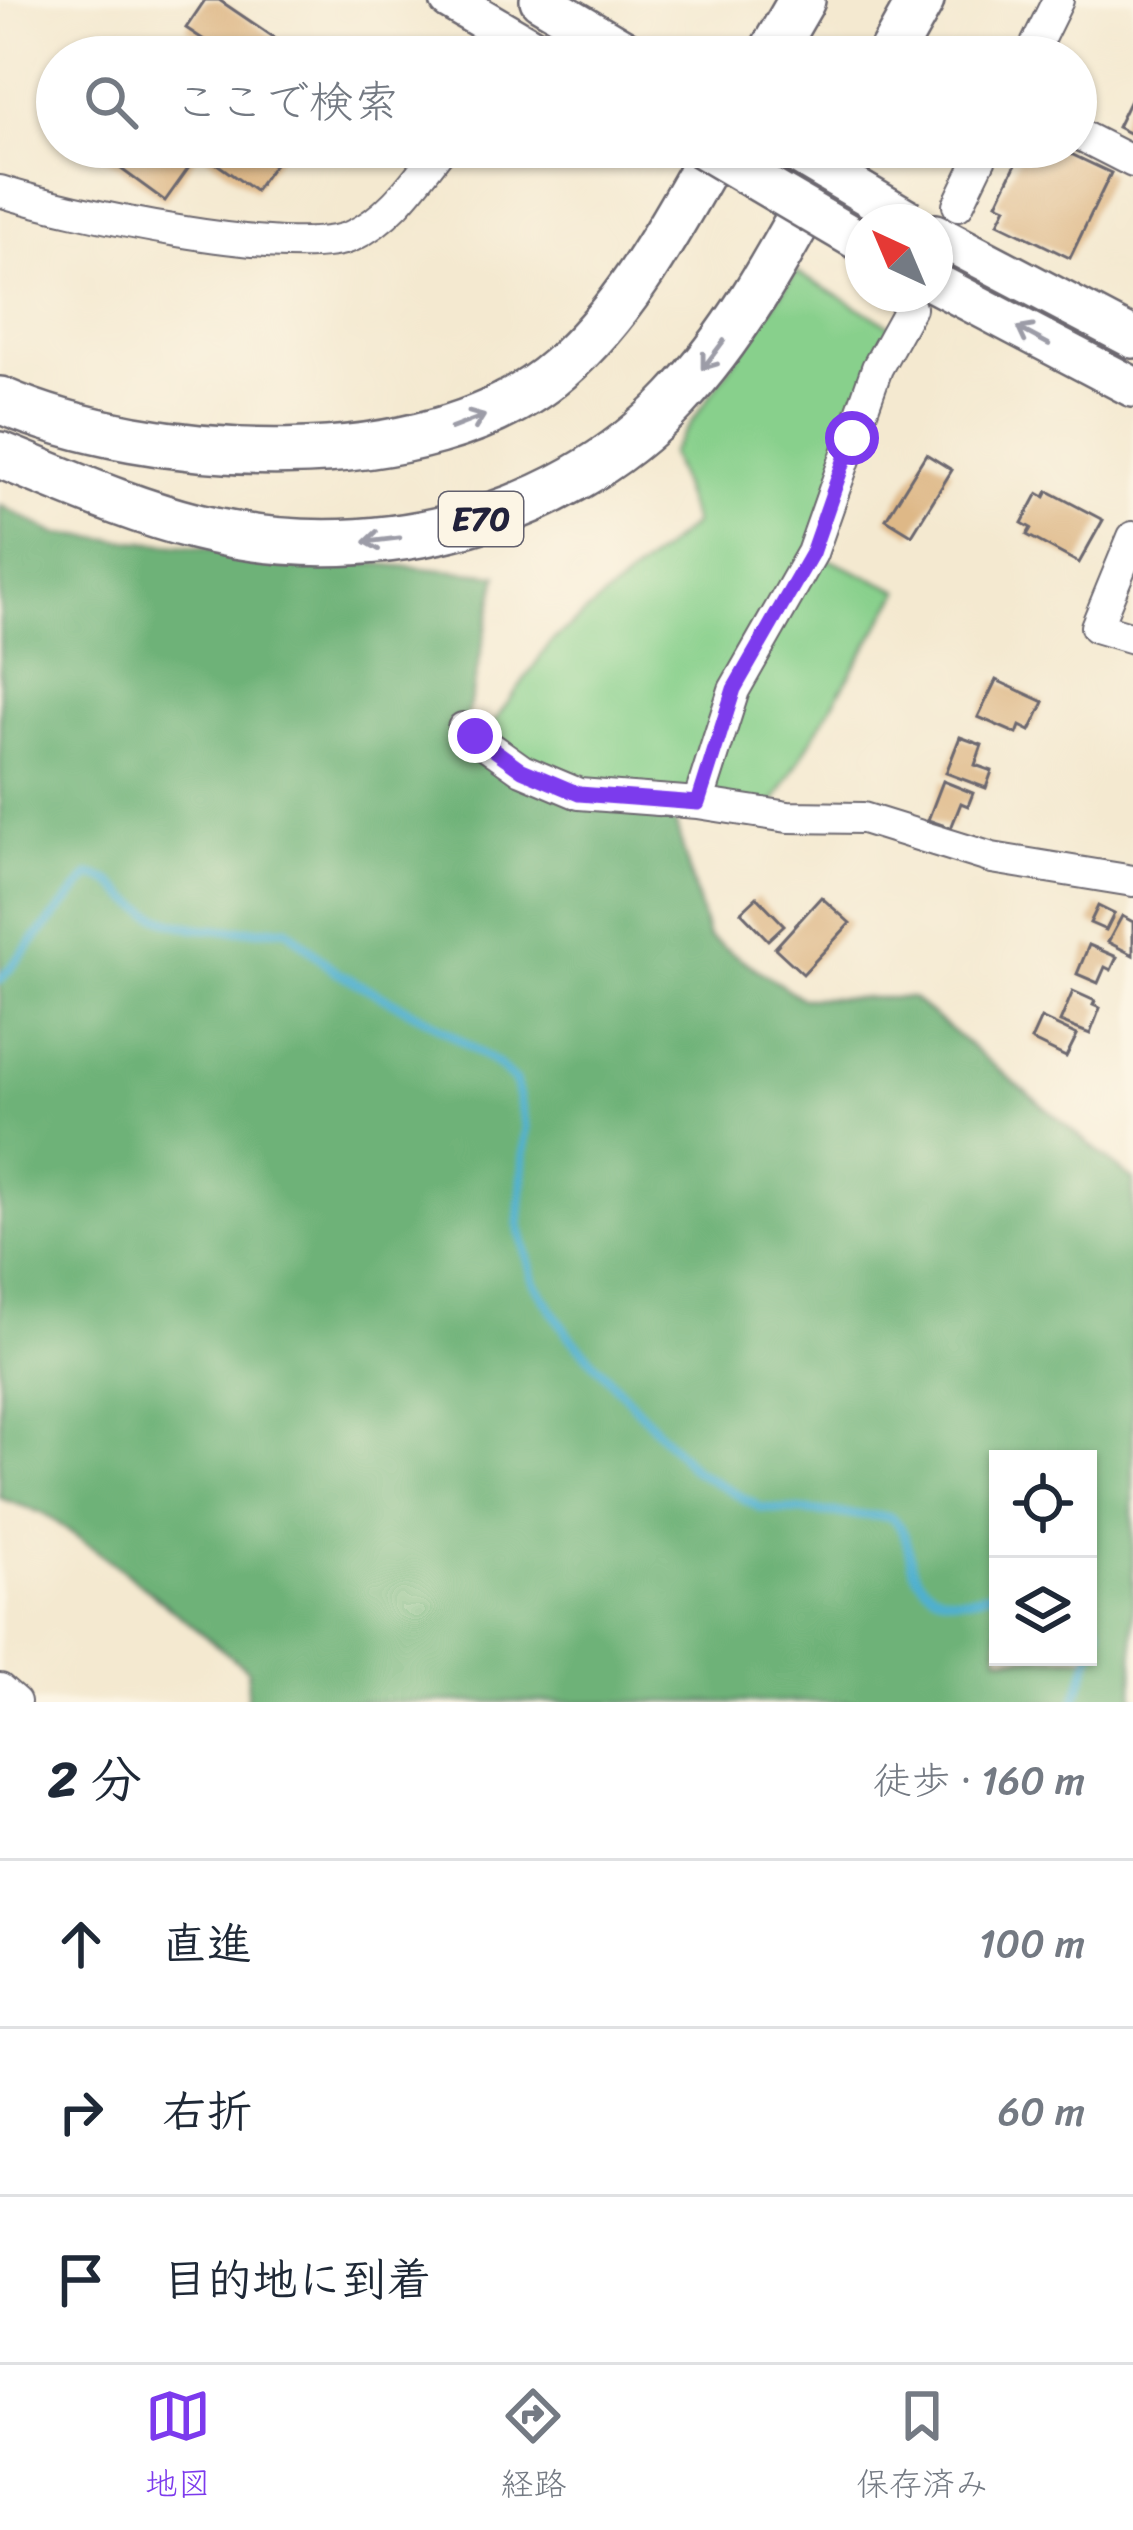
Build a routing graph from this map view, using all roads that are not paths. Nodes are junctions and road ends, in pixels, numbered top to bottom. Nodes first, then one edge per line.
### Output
1 (450, 0) edge
2 (802, 0) edge
3 (921, 0) edge
4 (1058, 0) edge
5 (556, 3) edge
6 (504, 36) edge
7 (538, 36) edge
8 (605, 36) edge
9 (781, 36) edge
10 (901, 36) edge
11 (1040, 36) edge
12 (1097, 144) edge
13 (1133, 162) edge
14 (424, 168) edge
15 (703, 168) edge
16 (736, 168) edge
17 (827, 168) edge
18 (827, 168) edge
19 (970, 168) edge
20 (0, 191) edge
21 (898, 204) edge
22 (941, 204) edge
23 (845, 232) edge
24 (953, 234) edge
25 (953, 309) edge
26 (913, 312) edge
27 (1133, 338) edge
28 (0, 378) edge
29 (1133, 388) edge
30 (0, 400) edge
31 (0, 444) edge
32 (312, 448) junction
33 (0, 455) edge
34 (85, 490) junction
35 (1133, 537) edge
36 (1133, 638) edge
37 (463, 728) dead end
38 (698, 803) junction
39 (1133, 881) edge
40 (0, 1689) edge
41 (15, 1702) edge

1 - 6 main road
2 - 9 highway
3 - 10 highway
4 - 11 street
5 - 7 street
5 - 8 main road
12 - 13 street
14 - 20 street
32 -> 15 highway
16 - 23 main road, bridge
17 - 21 main road, bridge
18 -> 34 highway, E70
19 - 22 street
24 - 27 main road
29 -> 25 main road
26 - 38 street
28 - 32 highway
30 - 32 highway
31 - 34 highway
33 - 34 highway
35 - 36 street
37 - 38 street
38 - 39 street
40 - 41 street

